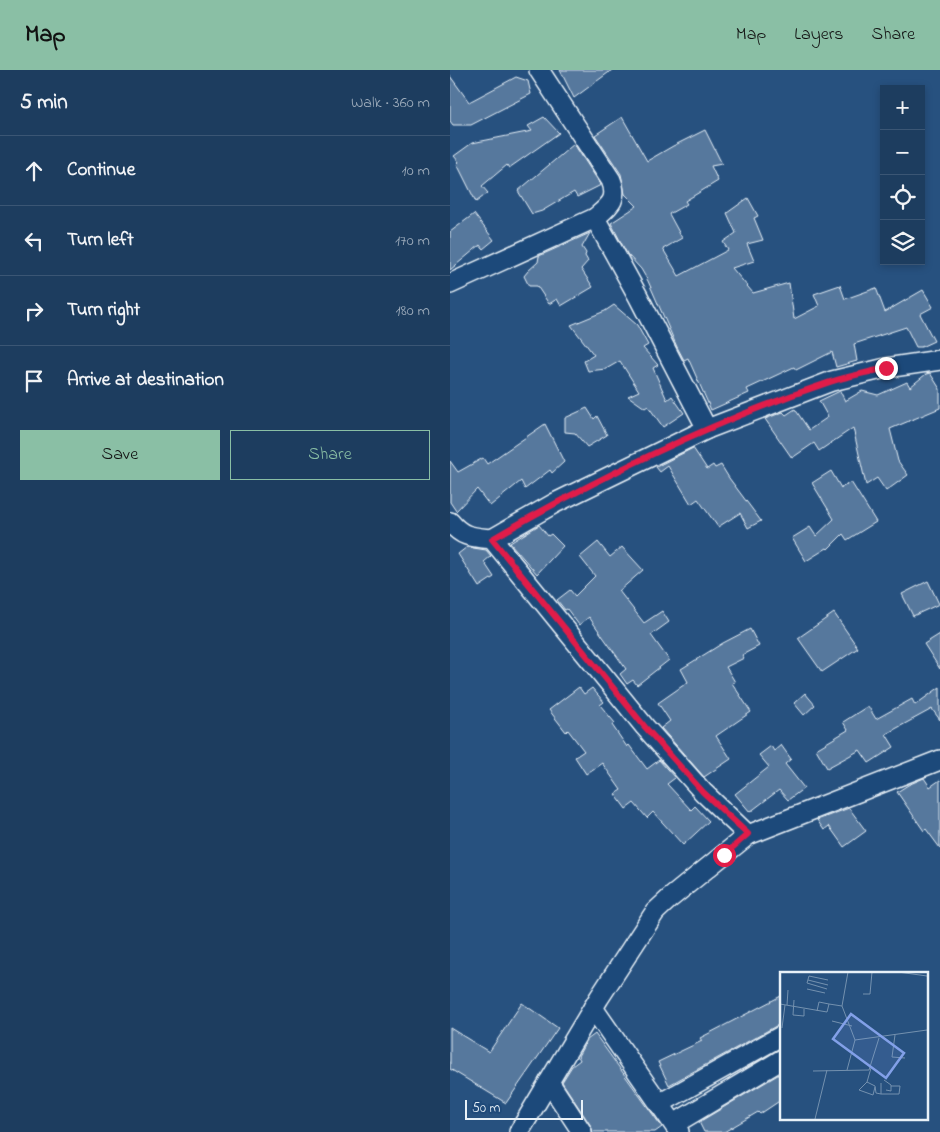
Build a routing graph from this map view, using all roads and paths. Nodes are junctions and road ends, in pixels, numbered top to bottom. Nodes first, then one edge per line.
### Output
1 (539, 70) edge
2 (595, 218) junction
3 (450, 284) edge
4 (940, 360) edge
5 (707, 428) junction
6 (450, 522) edge
7 (492, 539) junction
8 (940, 760) edge
9 (748, 834) junction
10 (593, 1008) junction
11 (780, 1037) edge
12 (780, 1061) edge
13 (549, 1082) junction
14 (659, 1104) junction
15 (676, 1128) edge
16 (519, 1132) edge
17 (582, 1132) edge

1 - 2 street
2 - 3 street
2 - 5 street
4 - 5 street
5 - 7 street
6 - 7 street
7 - 9 street
8 - 9 street
9 - 10 street
10 - 13 street
10 - 14 street
11 - 14 street
12 - 15 street
13 - 16 street
13 - 17 street
14 - 15 street

